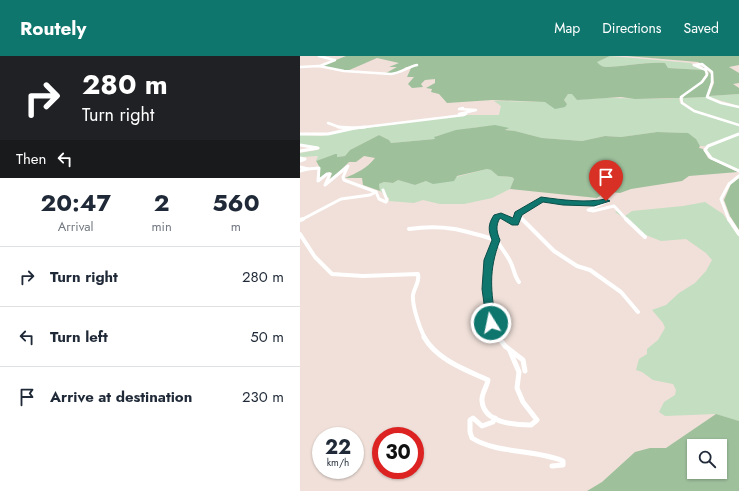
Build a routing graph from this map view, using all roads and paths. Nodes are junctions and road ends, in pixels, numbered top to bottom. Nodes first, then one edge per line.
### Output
1 (319, 56) edge
2 (417, 65) dead end
3 (319, 66) junction
4 (300, 67) edge
5 (739, 107) edge
6 (463, 108) dead end
7 (328, 124) dead end
8 (739, 125) edge
9 (354, 128) junction
10 (300, 134) edge
11 (739, 134) edge
12 (300, 145) edge
13 (300, 151) edge
14 (300, 158) edge
15 (300, 161) edge
16 (300, 167) edge
17 (308, 169) junction
18 (300, 171) edge
19 (739, 171) edge
20 (739, 176) edge
21 (383, 190) dead end
22 (376, 192) junction
23 (518, 214) junction
24 (300, 220) edge
25 (409, 229) dead end
26 (300, 234) edge
27 (739, 234) edge
28 (645, 237) dead end
29 (496, 240) junction
30 (518, 282) dead end
31 (638, 312) dead end
32 (510, 351) junction
33 (525, 371) dead end
34 (495, 418) junction
35 (552, 466) dead end

1 - 3 street
2 - 3 street
3 - 4 street
5 - 8 street
6 - 9 street
7 - 9 street
9 - 10 street
11 - 19 street
12 - 13 street
14 - 15 street
16 - 17 street
17 - 18 street
17 - 22 street
20 - 27 street
21 - 22 street
22 - 24 street
23 - 28 street
23 - 29 street
23 - 31 street
25 - 29 street
26 - 34 street
29 - 30 street
29 - 32 street
32 - 33 street
32 - 34 street
34 - 35 street

